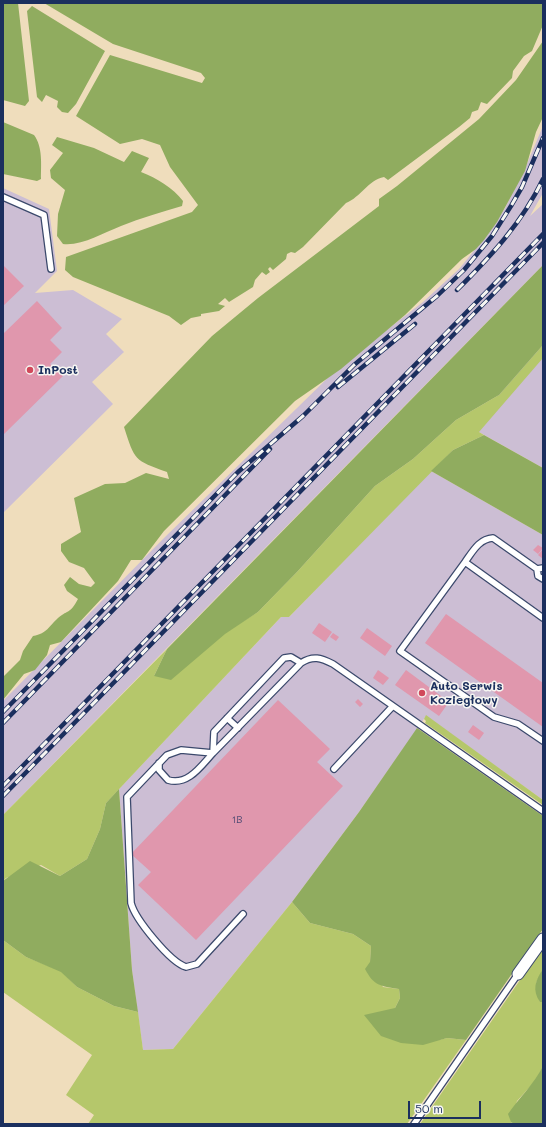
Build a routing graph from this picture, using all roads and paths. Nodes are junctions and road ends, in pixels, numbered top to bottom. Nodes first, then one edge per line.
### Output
1 (3, 197) edge
2 (51, 269) dead end
3 (465, 562) junction
4 (540, 568) edge
5 (543, 579) edge
6 (543, 618) edge
7 (301, 663) junction
8 (392, 707) junction
9 (227, 718) junction
10 (238, 728) junction
11 (543, 741) edge
12 (213, 753) junction
13 (159, 763) junction
14 (334, 769) dead end
15 (543, 811) edge
16 (243, 914) dead end
17 (543, 939) edge
18 (518, 974) joint
19 (414, 1124) edge

1 - 2 lane
3 - 4 lane
3 - 6 lane
3 - 11 lane
4 - 5 lane
7 - 8 lane
7 - 9 lane
7 - 10 lane
8 - 14 lane
8 - 15 lane
9 - 10 lane
9 - 12 lane
10 - 12 lane
12 - 13 lane
12 - 13 lane
13 - 16 lane
17 - 18 street
18 - 19 lane

